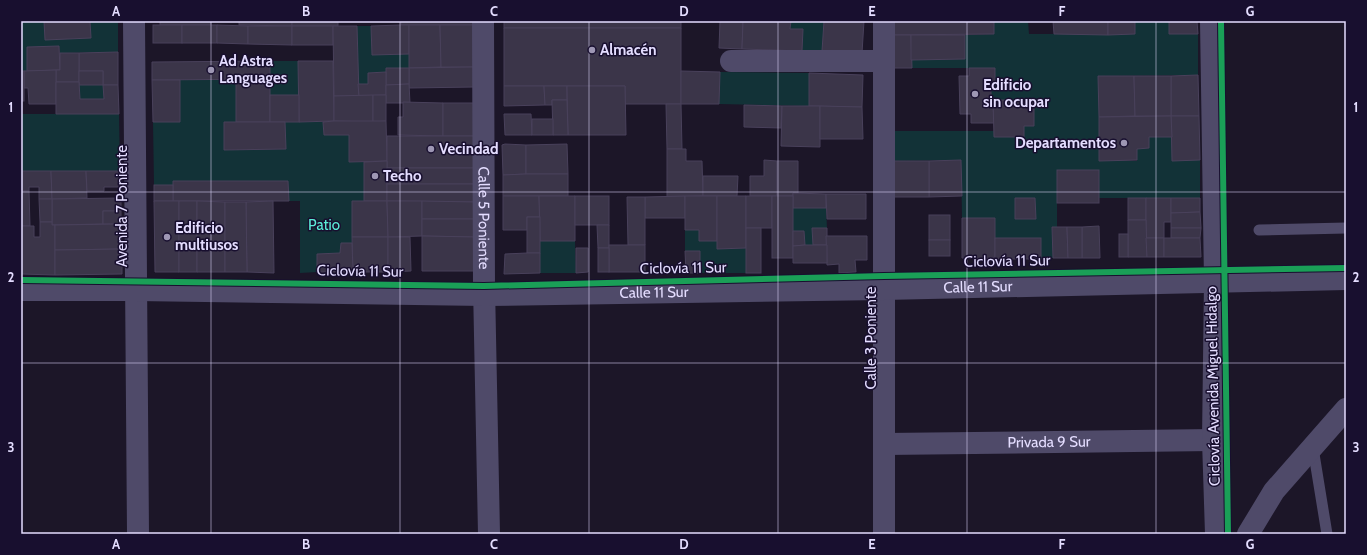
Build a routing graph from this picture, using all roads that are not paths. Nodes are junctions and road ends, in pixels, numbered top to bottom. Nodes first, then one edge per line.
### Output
1 (134, 21) edge
2 (483, 21) edge
3 (884, 21) edge
4 (1211, 21) edge
5 (731, 61) dead end
6 (884, 61) junction
7 (1346, 228) edge
8 (1259, 230) dead end
9 (1346, 279) edge
10 (1215, 281) junction
11 (884, 289) junction
12 (21, 290) edge
13 (136, 290) junction
14 (485, 295) junction
15 (1346, 409) edge
16 (1214, 440) junction
17 (885, 444) junction
18 (1313, 447) junction
19 (138, 534) edge
20 (489, 534) edge
21 (884, 534) edge
22 (1216, 534) edge
23 (1248, 534) edge
24 (1327, 534) edge

1 - 13 street, Avenida 7 Poniente
2 - 14 street, Calle 5 Poniente
3 - 6 street, Calle 3 Poniente
4 - 10 street
5 - 6 street
6 - 11 street, Calle 3 Poniente
7 - 8 lane
9 - 10 street, Calle 11 Sur
10 - 11 street, Calle 11 Sur
10 - 16 street
11 - 14 street, Calle 11 Sur
11 - 17 street, Calle 3 Poniente
12 - 13 street, Calle 11 Sur
13 - 14 street, Calle 11 Sur
13 - 19 street, Avenida 7 Poniente
14 - 20 street, Calle 5 Poniente
15 - 18 street
16 - 17 street, Privada 9 Sur
16 - 22 street
17 - 21 street, Calle 3 Poniente
18 - 23 street
18 - 24 lane

